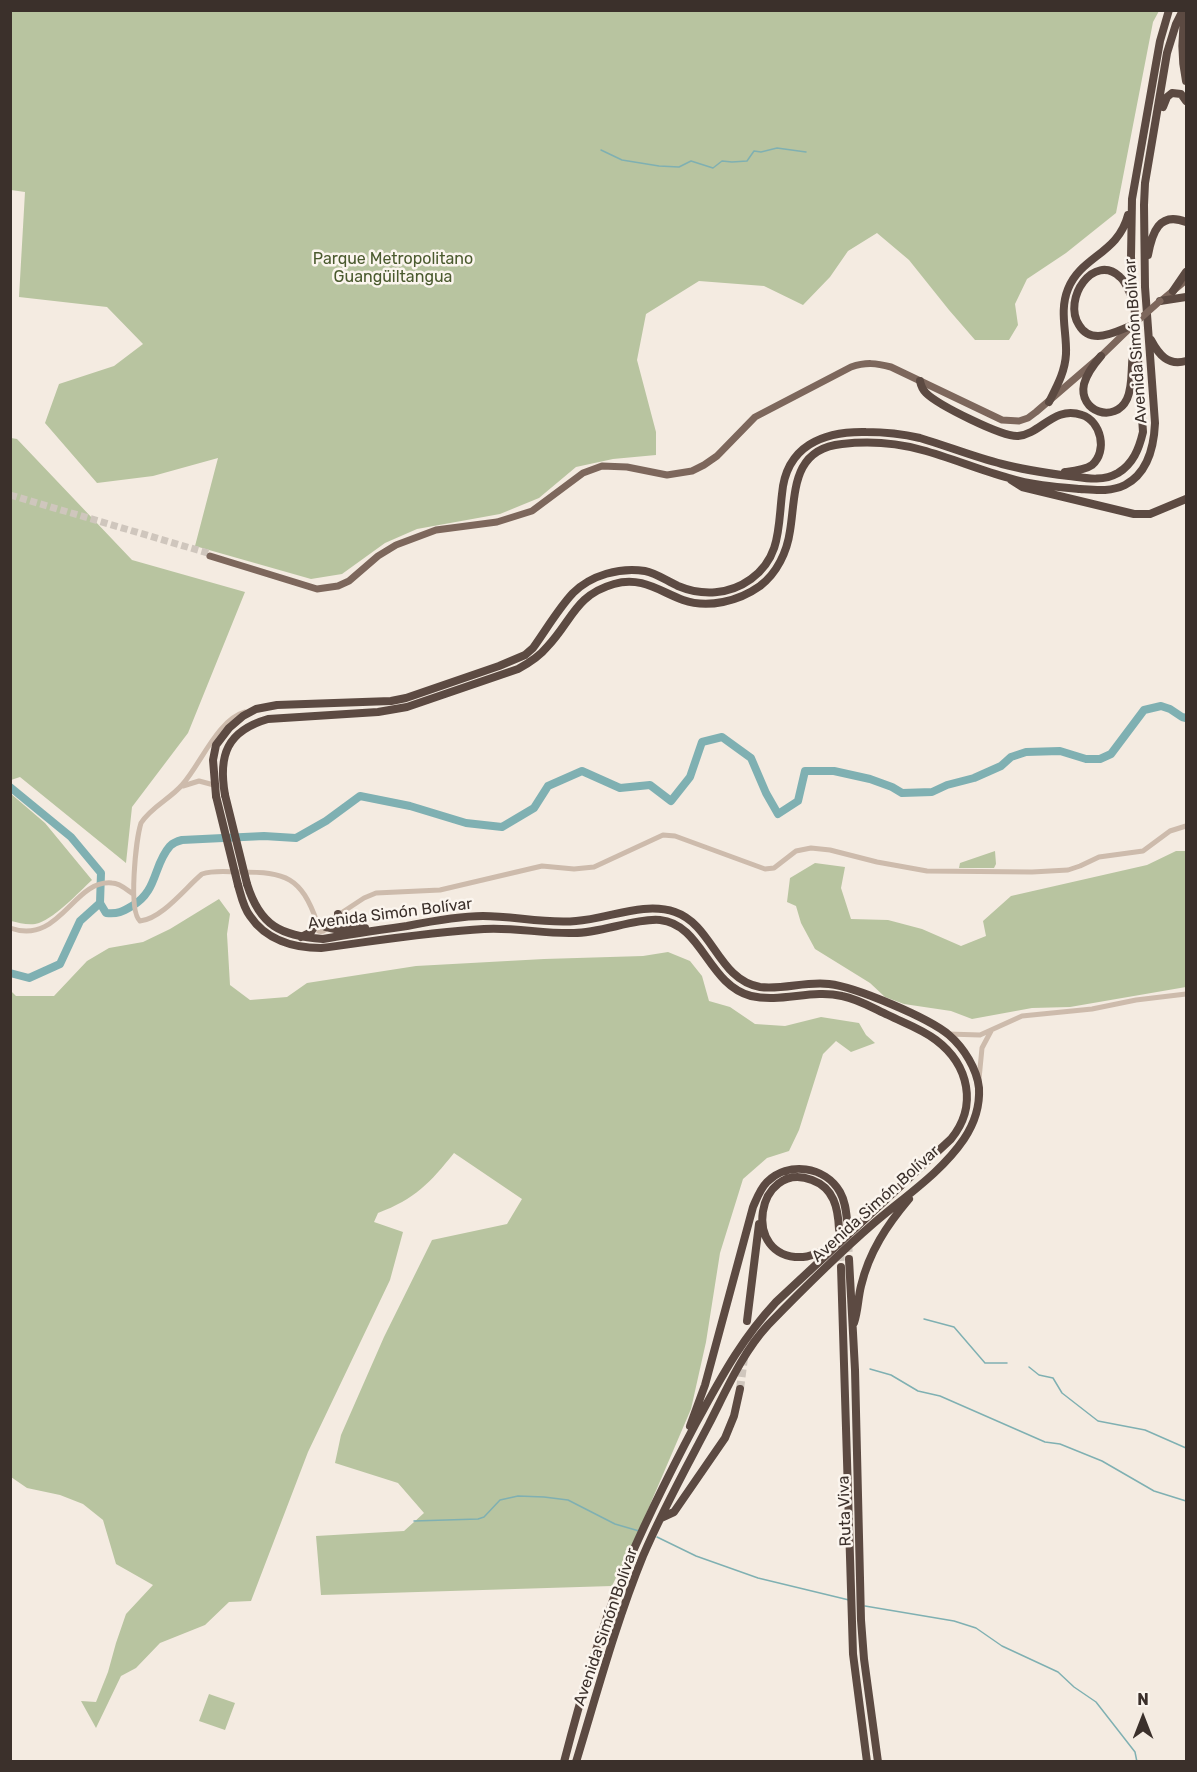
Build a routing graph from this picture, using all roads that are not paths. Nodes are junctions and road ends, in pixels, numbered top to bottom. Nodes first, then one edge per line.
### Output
1 (1168, 10) edge
2 (1185, 11) edge
3 (1186, 81) edge
4 (1186, 101) edge
5 (1156, 129) junction
6 (1132, 199) junction
7 (1186, 222) edge
8 (1145, 271) junction
9 (1186, 272) edge
10 (1186, 279) edge
11 (1173, 291) junction
12 (1186, 297) edge
13 (1160, 301) junction
14 (1135, 303) junction
15 (1133, 325) junction
16 (1150, 336) junction
17 (1137, 341) junction
18 (1101, 356) junction
19 (1186, 361) edge
20 (920, 381) junction
21 (1049, 402) junction
22 (1043, 472) junction
23 (1010, 479) junction
24 (1186, 499) edge
25 (211, 555) tunnel mouth
26 (256, 709) junction
27 (214, 785) junction
28 (181, 786) junction
29 (1186, 826) edge
30 (133, 897) junction
31 (338, 914) junction
32 (316, 923) junction
33 (326, 925) junction
34 (10, 928) edge
35 (365, 928) junction
36 (391, 928) junction
37 (301, 937) junction
38 (1186, 994) edge
39 (991, 1031) junction
40 (948, 1034) junction
41 (979, 1087) junction
42 (918, 1187) junction
43 (761, 1216) junction
44 (847, 1220) tunnel mouth
45 (839, 1229) tunnel mouth
46 (838, 1245) junction
47 (849, 1259) tunnel mouth
48 (841, 1266) tunnel mouth
49 (747, 1321) dead end
50 (852, 1327) junction
51 (740, 1389) tunnel mouth
52 (681, 1452) junction
53 (661, 1518) junction
54 (564, 1761) edge
55 (576, 1761) edge
56 (867, 1761) edge
57 (878, 1761) edge

1 - 6 highway, Avenida Simón Bolívar
2 - 3 highway
2 - 5 highway, Avenida Simón Bolívar
4 - 5 highway
5 - 8 highway, Avenida Simón Bolívar
6 - 14 highway, Avenida Simón Bolívar
6 - 21 highway
7 - 8 highway
8 - 16 highway, Avenida Simón Bolívar
9 - 11 highway
10 - 11 main road
11 - 13 main road
12 - 13 highway
13 - 15 main road, bridge
14 - 15 highway
14 - 17 highway, Avenida Simón Bolívar
15 - 18 main road
16 - 19 highway
16 - 23 highway, Avenida Simón Bolívar
17 - 18 highway
17 - 22 highway, Avenida Simón Bolívar
18 - 21 main road
20 - 21 main road
20 - 22 highway
20 - 25 main road
22 - 26 highway, Avenida Simón Bolívar
23 - 24 highway
23 - 37 highway, Avenida Simón Bolívar, bridge
26 - 27 highway, Avenida Simón Bolívar
26 - 28 street
27 - 28 street
27 - 46 highway, Avenida Simón Bolívar, bridge
28 - 30 street
29 - 31 street
30 - 32 street
30 - 34 street
31 - 33 street
31 - 35 highway
32 - 33 street
32 - 33 street
32 - 37 highway
33 - 35 highway
35 - 36 highway
36 - 37 highway, Avenida Simón Bolívar
36 - 40 highway, Avenida Simón Bolívar
38 - 39 street
39 - 40 street
39 - 41 street
40 - 41 highway, Avenida Simón Bolívar
41 - 42 highway, Avenida Simón Bolívar
42 - 50 highway
42 - 53 highway, Avenida Simón Bolívar
43 - 45 highway
43 - 46 highway
43 - 49 highway
44 - 52 highway
46 - 52 highway, Avenida Simón Bolívar
47 - 50 highway, Ruta Viva
48 - 56 highway, Ruta Viva
50 - 57 highway, Ruta Viva
51 - 53 highway
52 - 54 highway, Avenida Simón Bolívar
53 - 55 highway, Avenida Simón Bolívar

